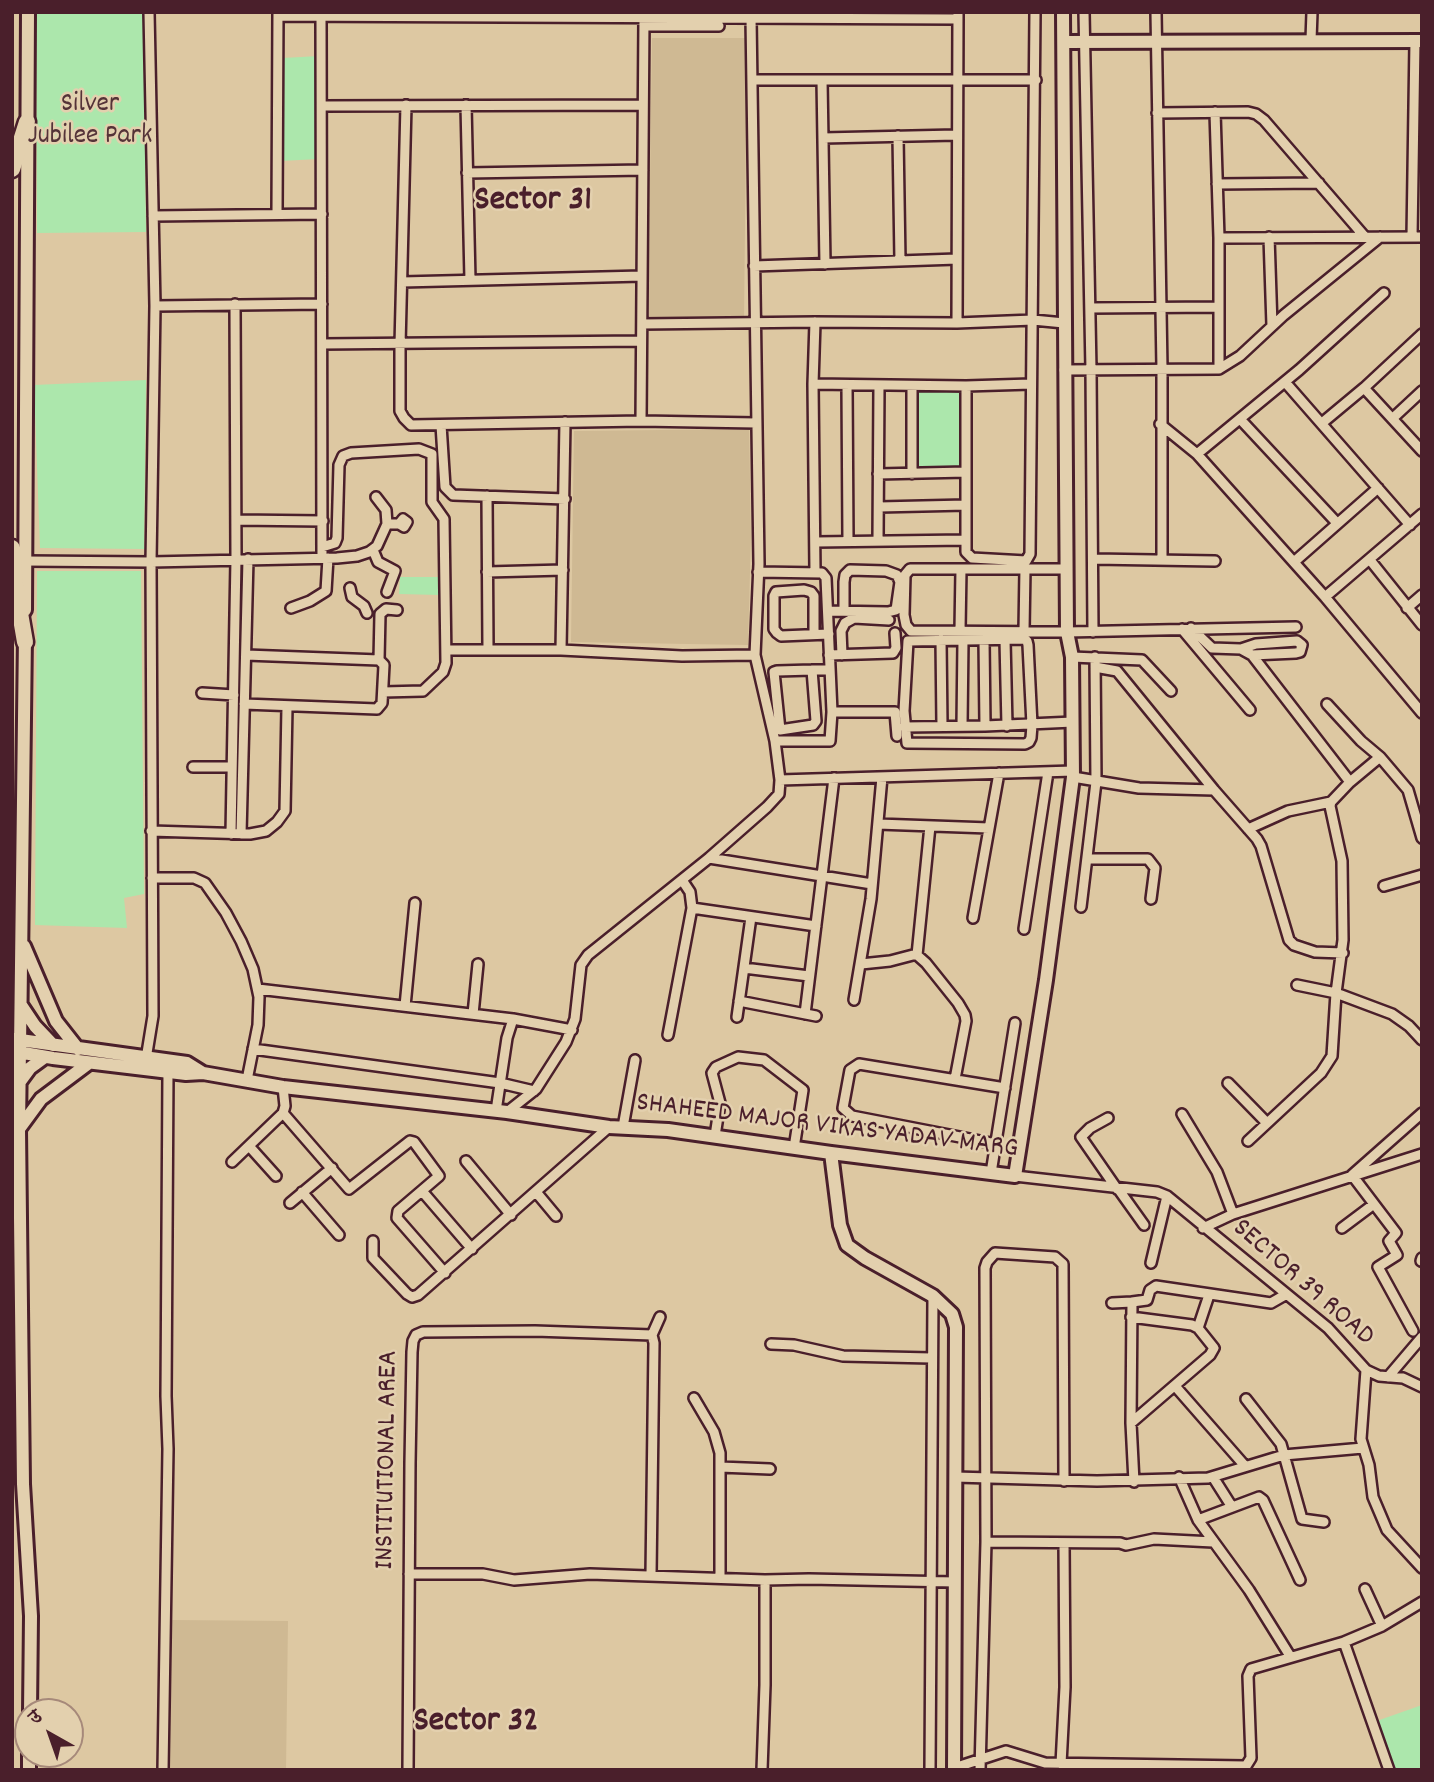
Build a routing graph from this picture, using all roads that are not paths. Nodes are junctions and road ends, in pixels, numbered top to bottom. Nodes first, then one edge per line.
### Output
1 (27, 12) edge
2 (149, 12) edge
3 (1035, 12) edge
4 (1063, 12) edge
5 (1084, 12) edge
6 (1156, 12) edge
7 (1312, 12) edge
8 (278, 14) edge
9 (428, 14) edge
10 (505, 15) edge
11 (688, 15) edge
12 (822, 15) edge
13 (321, 16) junction
14 (958, 16) edge
15 (751, 18) junction
16 (644, 22) junction
17 (719, 26) dead end
18 (1311, 40) junction
19 (1418, 41) edge
20 (1064, 42) junction
21 (1084, 42) junction
22 (1155, 42) junction
23 (753, 80) junction
24 (822, 80) junction
25 (956, 80) junction
26 (1036, 80) junction
27 (407, 105) junction
28 (466, 105) junction
29 (643, 105) junction
30 (322, 106) junction
31 (1157, 113) junction
32 (1215, 113) junction
33 (1418, 116) edge
34 (27, 122) junction
35 (956, 135) junction
36 (898, 136) junction
37 (823, 138) junction
38 (12, 169) edge
39 (643, 170) junction
40 (467, 173) junction
41 (1319, 183) junction
42 (1217, 184) junction
43 (277, 213) junction
44 (322, 214) junction
45 (152, 216) junction
46 (1269, 237) junction
47 (1366, 237) junction
48 (1380, 237) junction
49 (1417, 237) edge
50 (1219, 238) junction
51 (957, 259) junction
52 (900, 261) junction
53 (825, 264) junction
54 (754, 266) junction
55 (642, 276) junction
56 (470, 280) junction
57 (402, 282) junction
58 (1384, 293) dead end
59 (235, 304) junction
60 (322, 304) junction
61 (155, 306) junction
62 (1160, 307) junction
63 (1218, 307) junction
64 (1090, 308) junction
65 (1033, 320) junction
66 (815, 321) junction
67 (755, 322) junction
68 (1064, 323) junction
69 (642, 324) junction
70 (957, 324) junction
71 (1272, 326) junction
72 (1422, 334) edge
73 (641, 341) junction
74 (322, 344) junction
75 (400, 345) junction
76 (1162, 369) junction
77 (1219, 369) junction
78 (1064, 370) junction
79 (1091, 370) junction
80 (1285, 382) junction
81 (813, 384) junction
82 (1031, 384) junction
83 (847, 385) junction
84 (879, 385) junction
85 (912, 386) junction
86 (966, 386) junction
87 (1364, 388) junction
88 (1422, 391) edge
89 (1393, 418) junction
90 (1240, 419) junction
91 (641, 421) junction
92 (565, 422) junction
93 (756, 423) junction
94 (1322, 423) junction
95 (441, 425) junction
96 (1160, 425) junction
97 (1422, 450) edge
98 (1197, 454) junction
99 (966, 472) junction
100 (878, 474) junction
101 (912, 474) junction
102 (1378, 488) junction
103 (486, 496) junction
104 (376, 497) dead end
105 (565, 499) junction
106 (966, 505) junction
107 (878, 507) junction
108 (1422, 514) edge
109 (236, 520) junction
110 (323, 521) junction
111 (1337, 523) junction
112 (387, 524) junction
113 (400, 524) dead end
114 (1410, 525) junction
115 (878, 540) junction
116 (964, 540) junction
117 (848, 541) junction
118 (816, 542) junction
119 (322, 547) junction
120 (12, 548) edge
121 (373, 550) junction
122 (325, 558) junction
123 (236, 559) junction
124 (248, 559) junction
125 (1094, 559) junction
126 (1162, 559) junction
127 (1370, 560) junction
128 (25, 561) junction
129 (1214, 561) dead end
130 (151, 562) junction
131 (1294, 562) junction
132 (1025, 568) junction
133 (961, 569) junction
134 (1067, 569) junction
135 (563, 570) junction
136 (487, 572) junction
137 (758, 572) junction
138 (815, 572) junction
139 (350, 588) dead end
140 (387, 592) dead end
141 (1422, 595) edge
142 (1325, 597) junction
143 (291, 608) dead end
144 (1408, 608) junction
145 (397, 610) dead end
146 (829, 611) junction
147 (844, 611) junction
148 (374, 614) junction
149 (889, 620) dead end
150 (1422, 625) edge
151 (1296, 627) dead end
152 (1186, 629) junction
153 (1024, 631) junction
154 (1067, 632) junction
155 (1093, 632) junction
156 (895, 633) dead end
157 (814, 634) junction
158 (829, 634) junction
159 (962, 635) junction
160 (941, 640) junction
161 (984, 640) junction
162 (1005, 640) junction
163 (25, 642) junction
164 (488, 649) junction
165 (1241, 649) junction
166 (446, 650) junction
167 (561, 650) junction
168 (246, 655) junction
169 (755, 655) junction
170 (829, 655) junction
171 (842, 655) junction
172 (1252, 656) junction
173 (1072, 657) junction
174 (379, 660) junction
175 (1095, 662) junction
176 (812, 670) junction
177 (830, 670) junction
178 (1171, 691) dead end
179 (383, 692) junction
180 (202, 693) dead end
181 (234, 695) junction
182 (244, 704) junction
183 (1327, 704) dead end
184 (287, 707) junction
185 (1250, 710) dead end
186 (832, 712) junction
187 (1422, 713) edge
188 (1073, 722) junction
189 (1032, 725) junction
190 (942, 726) junction
191 (962, 726) junction
192 (985, 726) junction
193 (1007, 726) junction
194 (904, 727) junction
195 (897, 736) dead end
196 (775, 741) junction
197 (1380, 757) junction
198 (193, 767) dead end
199 (232, 767) junction
200 (1048, 772) junction
201 (999, 774) junction
202 (1073, 774) junction
203 (882, 777) junction
204 (834, 778) junction
205 (780, 780) junction
206 (1096, 782) junction
207 (1350, 782) junction
208 (1214, 790) junction
209 (1331, 802) junction
210 (878, 824) junction
211 (1420, 824) edge
212 (930, 826) junction
213 (989, 828) junction
214 (1248, 829) junction
215 (151, 831) junction
216 (236, 834) junction
217 (1422, 838) edge
218 (709, 858) junction
219 (1087, 859) junction
220 (1422, 874) edge
221 (822, 876) junction
222 (152, 878) junction
223 (682, 880) junction
224 (872, 884) junction
225 (1384, 886) dead end
226 (1151, 899) dead end
227 (415, 903) dead end
228 (1081, 907) dead end
229 (692, 908) junction
230 (751, 917) junction
231 (973, 918) dead end
232 (816, 926) junction
233 (1024, 929) dead end
234 (21, 939) junction
235 (1343, 953) junction
236 (917, 955) junction
237 (478, 964) dead end
238 (861, 964) junction
239 (744, 968) junction
240 (810, 976) junction
241 (1297, 985) dead end
242 (258, 989) junction
243 (1336, 993) junction
244 (854, 1000) dead end
245 (739, 1001) junction
246 (20, 1004) junction
247 (405, 1006) junction
248 (474, 1014) junction
249 (805, 1014) junction
250 (816, 1016) dead end
251 (737, 1017) dead end
252 (513, 1019) junction
253 (1015, 1023) dead end
254 (572, 1030) junction
255 (668, 1035) dead end
256 (1422, 1040) edge
257 (16, 1045) edge
258 (53, 1045) junction
259 (78, 1049) junction
260 (253, 1049) junction
261 (45, 1057) junction
262 (146, 1059) junction
263 (635, 1060) dead end
264 (89, 1063) junction
265 (168, 1072) junction
266 (203, 1073) junction
267 (955, 1079) junction
268 (247, 1080) junction
269 (19, 1083) junction
270 (500, 1083) junction
271 (1228, 1083) dead end
272 (283, 1087) junction
273 (1005, 1088) junction
274 (534, 1091) junction
275 (501, 1112) junction
276 (283, 1113) junction
277 (1422, 1113) edge
278 (1182, 1114) dead end
279 (1108, 1118) dead end
280 (1267, 1123) junction
281 (616, 1127) junction
282 (19, 1129) junction
283 (715, 1136) junction
284 (1248, 1141) dead end
285 (996, 1144) junction
286 (249, 1146) junction
287 (794, 1148) junction
288 (831, 1153) junction
289 (1422, 1154) edge
290 (466, 1161) dead end
291 (232, 1162) dead end
292 (332, 1168) junction
293 (991, 1173) junction
294 (1352, 1175) junction
295 (275, 1176) dead end
296 (1015, 1176) junction
297 (1118, 1190) junction
298 (422, 1191) junction
299 (302, 1192) junction
300 (536, 1192) junction
301 (1167, 1196) junction
302 (290, 1203) dead end
303 (1374, 1204) junction
304 (511, 1214) junction
305 (1233, 1214) junction
306 (556, 1216) dead end
307 (1144, 1225) dead end
308 (1203, 1228) junction
309 (1342, 1228) dead end
310 (339, 1235) dead end
311 (373, 1241) dead end
312 (472, 1249) junction
313 (1151, 1263) dead end
314 (445, 1273) junction
315 (1209, 1295) junction
316 (1285, 1295) junction
317 (933, 1296) junction
318 (1132, 1302) junction
319 (1112, 1303) dead end
320 (660, 1317) dead end
321 (1131, 1317) junction
322 (1198, 1328) junction
323 (1413, 1331) dead end
324 (652, 1335) junction
325 (1422, 1337) edge
326 (771, 1344) dead end
327 (931, 1358) junction
328 (1366, 1370) junction
329 (1388, 1377) junction
330 (1175, 1386) junction
331 (1422, 1387) edge
332 (694, 1398) dead end
333 (1246, 1399) dead end
334 (1130, 1423) junction
335 (1363, 1448) junction
336 (1284, 1455) junction
337 (1245, 1466) junction
338 (720, 1467) junction
339 (770, 1469) dead end
340 (955, 1477) junction
341 (1179, 1477) junction
342 (1213, 1477) junction
343 (984, 1478) junction
344 (1064, 1481) junction
345 (1134, 1482) junction
346 (1232, 1507) junction
347 (1198, 1520) junction
348 (1324, 1522) dead end
349 (986, 1542) junction
350 (1213, 1542) junction
351 (1063, 1543) junction
352 (1422, 1567) edge
353 (409, 1574) junction
354 (651, 1575) junction
355 (720, 1578) junction
356 (765, 1580) junction
357 (1300, 1580) dead end
358 (930, 1581) junction
359 (955, 1582) junction
360 (1366, 1589) dead end
361 (1422, 1602) edge
362 (1382, 1626) junction
363 (1344, 1642) junction
364 (1290, 1656) junction
365 (30, 1698) edge
366 (981, 1758) junction
367 (1061, 1764) junction
368 (1090, 1767) edge
369 (1252, 1767) edge
370 (954, 1769) edge
371 (163, 1770) edge
372 (408, 1770) edge
373 (762, 1770) edge
374 (930, 1770) edge
375 (981, 1770) edge
376 (1390, 1770) edge

1 - 34 street
2 - 45 street
3 - 26 street
4 - 20 street
5 - 21 street
6 - 22 street
7 - 18 street
8 - 13 street
8 - 43 street
9 - 10 street
9 - 13 street
10 - 16 street
11 - 15 street
11 - 16 street
12 - 14 street
12 - 15 street
13 - 30 street
14 - 25 street
15 - 23 street
16 - 17 street
16 - 29 street
18 - 19 street
18 - 22 street
19 - 33 street
20 - 21 street
20 - 68 street
21 - 22 street
21 - 64 street
22 - 31 street
23 - 24 street
23 - 54 street
24 - 25 street
24 - 37 street
25 - 26 street
25 - 35 street
26 - 65 street
27 - 28 street
27 - 30 street
27 - 57 street
28 - 29 street
28 - 40 street
29 - 39 street
30 - 44 street
31 - 32 street
31 - 62 street
32 - 41 street
32 - 42 street
33 - 49 street
34 - 38 highway
34 - 128 street
35 - 36 street
35 - 51 street
36 - 37 street
36 - 52 street
37 - 53 street
39 - 40 street
39 - 55 street
40 - 56 street
41 - 42 street
41 - 47 street
42 - 50 street
43 - 44 street
43 - 45 street
44 - 60 street
45 - 61 street
46 - 47 street
46 - 50 street
46 - 71 street
47 - 48 street
48 - 49 street
48 - 71 street
50 - 63 street
51 - 52 street
51 - 70 street
52 - 53 street
53 - 54 street
54 - 67 street
55 - 56 street
55 - 69 street
56 - 57 street
57 - 75 street
58 - 80 street
59 - 60 street
59 - 61 street
59 - 109 street
60 - 74 street
61 - 130 street
62 - 63 street
62 - 64 street
62 - 76 street
63 - 77 street
64 - 79 street
65 - 68 street
65 - 70 street
65 - 82 street
66 - 67 street
66 - 70 street
66 - 81 street
67 - 69 street
67 - 93 street
68 - 78 street
69 - 73 street
71 - 77 street
72 - 87 street
73 - 75 street
73 - 91 street
74 - 75 street
74 - 110 street
75 - 95 street
76 - 77 street
76 - 79 street
76 - 96 street
78 - 79 street
78 - 134 street
79 - 125 street
80 - 90 street
80 - 94 street
81 - 83 street
81 - 118 street
82 - 86 street
82 - 116 street
83 - 84 street
83 - 117 street
84 - 85 street
84 - 100 street
85 - 86 street
85 - 101 street
86 - 99 street
87 - 89 street
87 - 94 street
88 - 89 street
89 - 97 street
90 - 98 street
90 - 111 street
91 - 92 street
91 - 93 street
92 - 95 street
92 - 105 street
93 - 137 street
94 - 102 street
95 - 103 street
96 - 98 street
96 - 126 street
98 - 131 street
99 - 101 street
99 - 106 street
100 - 101 street
100 - 107 street
102 - 111 street
102 - 114 street
103 - 105 street
103 - 136 street
104 - 112 street
105 - 135 street
106 - 107 street
106 - 116 street
107 - 115 street
108 - 114 street
109 - 110 street
109 - 123 street
110 - 119 street
111 - 131 street
112 - 113 street
112 - 121 street
114 - 127 street
115 - 116 street
115 - 117 street
117 - 118 street
118 - 138 street
119 - 122 street
119 - 166 street
120 - 163 highway
121 - 122 street
121 - 140 street
122 - 124 street
122 - 143 street
123 - 124 street
123 - 130 street
123 - 181 street
124 - 168 street
125 - 126 street
125 - 155 street
126 - 129 street
127 - 142 street
127 - 144 street
128 - 130 street
128 - 163 street
130 - 215 street
131 - 142 street
132 - 133 street
132 - 134 street
132 - 153 street
133 - 159 street
133 - 159 street
134 - 154 street
135 - 136 street
135 - 167 street
136 - 164 street
137 - 138 street
137 - 169 street
138 - 146 street
139 - 148 street
141 - 144 street
142 - 187 street
144 - 150 street
145 - 148 street
146 - 147 street
146 - 158 street
147 - 147 street
148 - 174 street
149 - 171 street
151 - 152 street
152 - 155 street
152 - 165 street
152 - 185 street
153 - 154 street
153 - 159 street
154 - 155 street
154 - 173 street
156 - 171 street
157 - 157 street
157 - 158 street
158 - 170 street
159 - 160 street
159 - 161 street
159 - 191 street
160 - 190 street
160 - 194 street
161 - 162 street
161 - 192 street
162 - 189 street
162 - 193 street
163 - 234 street
164 - 166 street
164 - 167 street
165 - 172 street
165 - 172 street
166 - 179 street
167 - 169 street
168 - 174 street
168 - 182 street
169 - 196 street
170 - 171 street
170 - 177 street
172 - 207 street
173 - 175 street
173 - 188 street
174 - 179 street
175 - 178 street
175 - 206 street
175 - 208 street
176 - 176 street
176 - 177 street
177 - 186 street
179 - 184 street
180 - 181 street
181 - 199 street
182 - 184 street
182 - 216 street
183 - 197 street
184 - 216 street
186 - 195 street
186 - 196 street
188 - 189 street
188 - 202 street
189 - 193 street
189 - 194 street
190 - 191 street
190 - 194 street
191 - 192 street
192 - 193 street
196 - 205 street
197 - 207 street
197 - 211 street
198 - 199 street
199 - 216 street
200 - 201 street
200 - 202 street
200 - 233 street
201 - 203 street
201 - 213 street
202 - 206 street
202 - 296 street
203 - 204 street
203 - 210 street
204 - 205 street
204 - 221 street
205 - 218 street
206 - 208 street
206 - 219 street
207 - 209 street
208 - 214 street
209 - 214 street
209 - 235 street
210 - 212 street
210 - 224 street
211 - 217 street
212 - 213 street
212 - 236 street
213 - 231 street
214 - 235 street
215 - 216 street
215 - 222 street
218 - 221 street
218 - 223 street
219 - 226 street
219 - 228 street
220 - 225 street
221 - 224 street
221 - 232 street
222 - 242 street
222 - 262 street
223 - 229 street
223 - 254 street
224 - 238 street
227 - 247 street
229 - 230 street
229 - 255 street
230 - 232 street
230 - 239 street
232 - 240 street
234 - 246 street
234 - 259 street
235 - 243 street
236 - 238 street
236 - 267 street
237 - 248 street
238 - 244 street
239 - 240 street
239 - 245 street
240 - 249 street
241 - 243 street
242 - 247 street
242 - 260 street
243 - 256 street
243 - 280 street
245 - 249 street
245 - 251 street
246 - 257 street
246 - 258 street
247 - 248 street
248 - 252 street
249 - 250 street
252 - 254 street
252 - 270 street
253 - 273 street
254 - 274 street
257 - 258 street, SHAHEED MAJOR VIKAS YADAV MARG
257 - 261 street, SHAHEED MAJOR VIKAS YADAV MARG
257 - 269 street
258 - 259 street, SHAHEED MAJOR VIKAS YADAV MARG
259 - 262 street, SHAHEED MAJOR VIKAS YADAV MARG
260 - 268 street
260 - 270 street
261 - 264 street, SHAHEED MAJOR VIKAS YADAV MARG
261 - 269 street
262 - 266 street, SHAHEED MAJOR VIKAS YADAV MARG
263 - 281 street
264 - 265 street, SHAHEED MAJOR VIKAS YADAV MARG
264 - 282 street
265 - 266 street, SHAHEED MAJOR VIKAS YADAV MARG
265 - 371 street
266 - 268 street, SHAHEED MAJOR VIKAS YADAV MARG
267 - 273 street
267 - 285 street
268 - 272 street, SHAHEED MAJOR VIKAS YADAV MARG
269 - 282 street
270 - 274 street
270 - 275 street
271 - 280 street
272 - 275 street, SHAHEED MAJOR VIKAS YADAV MARG
272 - 276 street
273 - 285 street
274 - 275 street
275 - 281 street, SHAHEED MAJOR VIKAS YADAV MARG
276 - 286 street
276 - 292 street
277 - 294 street
278 - 305 street
279 - 297 street
280 - 284 street
281 - 283 street, SHAHEED MAJOR VIKAS YADAV MARG
281 - 300 street
282 - 365 street
283 - 287 street, SHAHEED MAJOR VIKAS YADAV MARG
283 - 287 street
285 - 293 street
286 - 291 street
286 - 295 street
287 - 288 street, SHAHEED MAJOR VIKAS YADAV MARG
288 - 293 street, SHAHEED MAJOR VIKAS YADAV MARG
288 - 317 street
289 - 294 street
290 - 304 street
292 - 298 street
292 - 299 street
293 - 296 street, SHAHEED MAJOR VIKAS YADAV MARG
294 - 303 street
294 - 305 street
296 - 297 street, SHAHEED MAJOR VIKAS YADAV MARG
297 - 301 street, SHAHEED MAJOR VIKAS YADAV MARG
297 - 307 street
298 - 312 street
298 - 314 street
299 - 302 street
299 - 310 street
300 - 304 street
300 - 306 street
301 - 308 street
301 - 313 street
303 - 309 street
303 - 323 street
304 - 312 street
305 - 308 street
308 - 316 street, SECTOR 39 ROAD
311 - 314 street
312 - 314 street
315 - 316 street
315 - 318 street
315 - 322 street
316 - 328 street, SECTOR 39 ROAD
317 - 327 street
317 - 340 street
318 - 319 street
318 - 321 street
320 - 324 street
321 - 322 street
321 - 334 street
322 - 330 street
324 - 353 street, INSTITUTIONAL AREA
324 - 354 street
325 - 329 street
326 - 327 street
327 - 358 street
328 - 329 street
328 - 335 street, SECTOR 39 ROAD
329 - 331 street
330 - 334 street
330 - 337 street
332 - 338 street
333 - 336 street
334 - 345 street
335 - 336 street
335 - 352 street, SECTOR 39 ROAD
336 - 337 street
336 - 348 street
337 - 342 street
338 - 339 street
338 - 355 street
340 - 343 street
340 - 359 street
341 - 342 street
341 - 345 street
341 - 347 street
342 - 346 street
343 - 344 street
343 - 344 street
343 - 349 street
344 - 345 street
346 - 347 street
346 - 357 street
347 - 350 street
349 - 351 street
349 - 366 street
350 - 351 street
350 - 364 street
351 - 367 street
353 - 354 street
353 - 372 street, INSTITUTIONAL AREA
354 - 355 street
355 - 356 street
356 - 358 street
356 - 373 street
358 - 359 street
358 - 374 street
359 - 370 street
360 - 362 street
361 - 362 street
362 - 363 street
363 - 364 street
363 - 376 street
364 - 369 street
366 - 367 street
366 - 370 street
366 - 375 street
367 - 368 street
368 - 369 street

